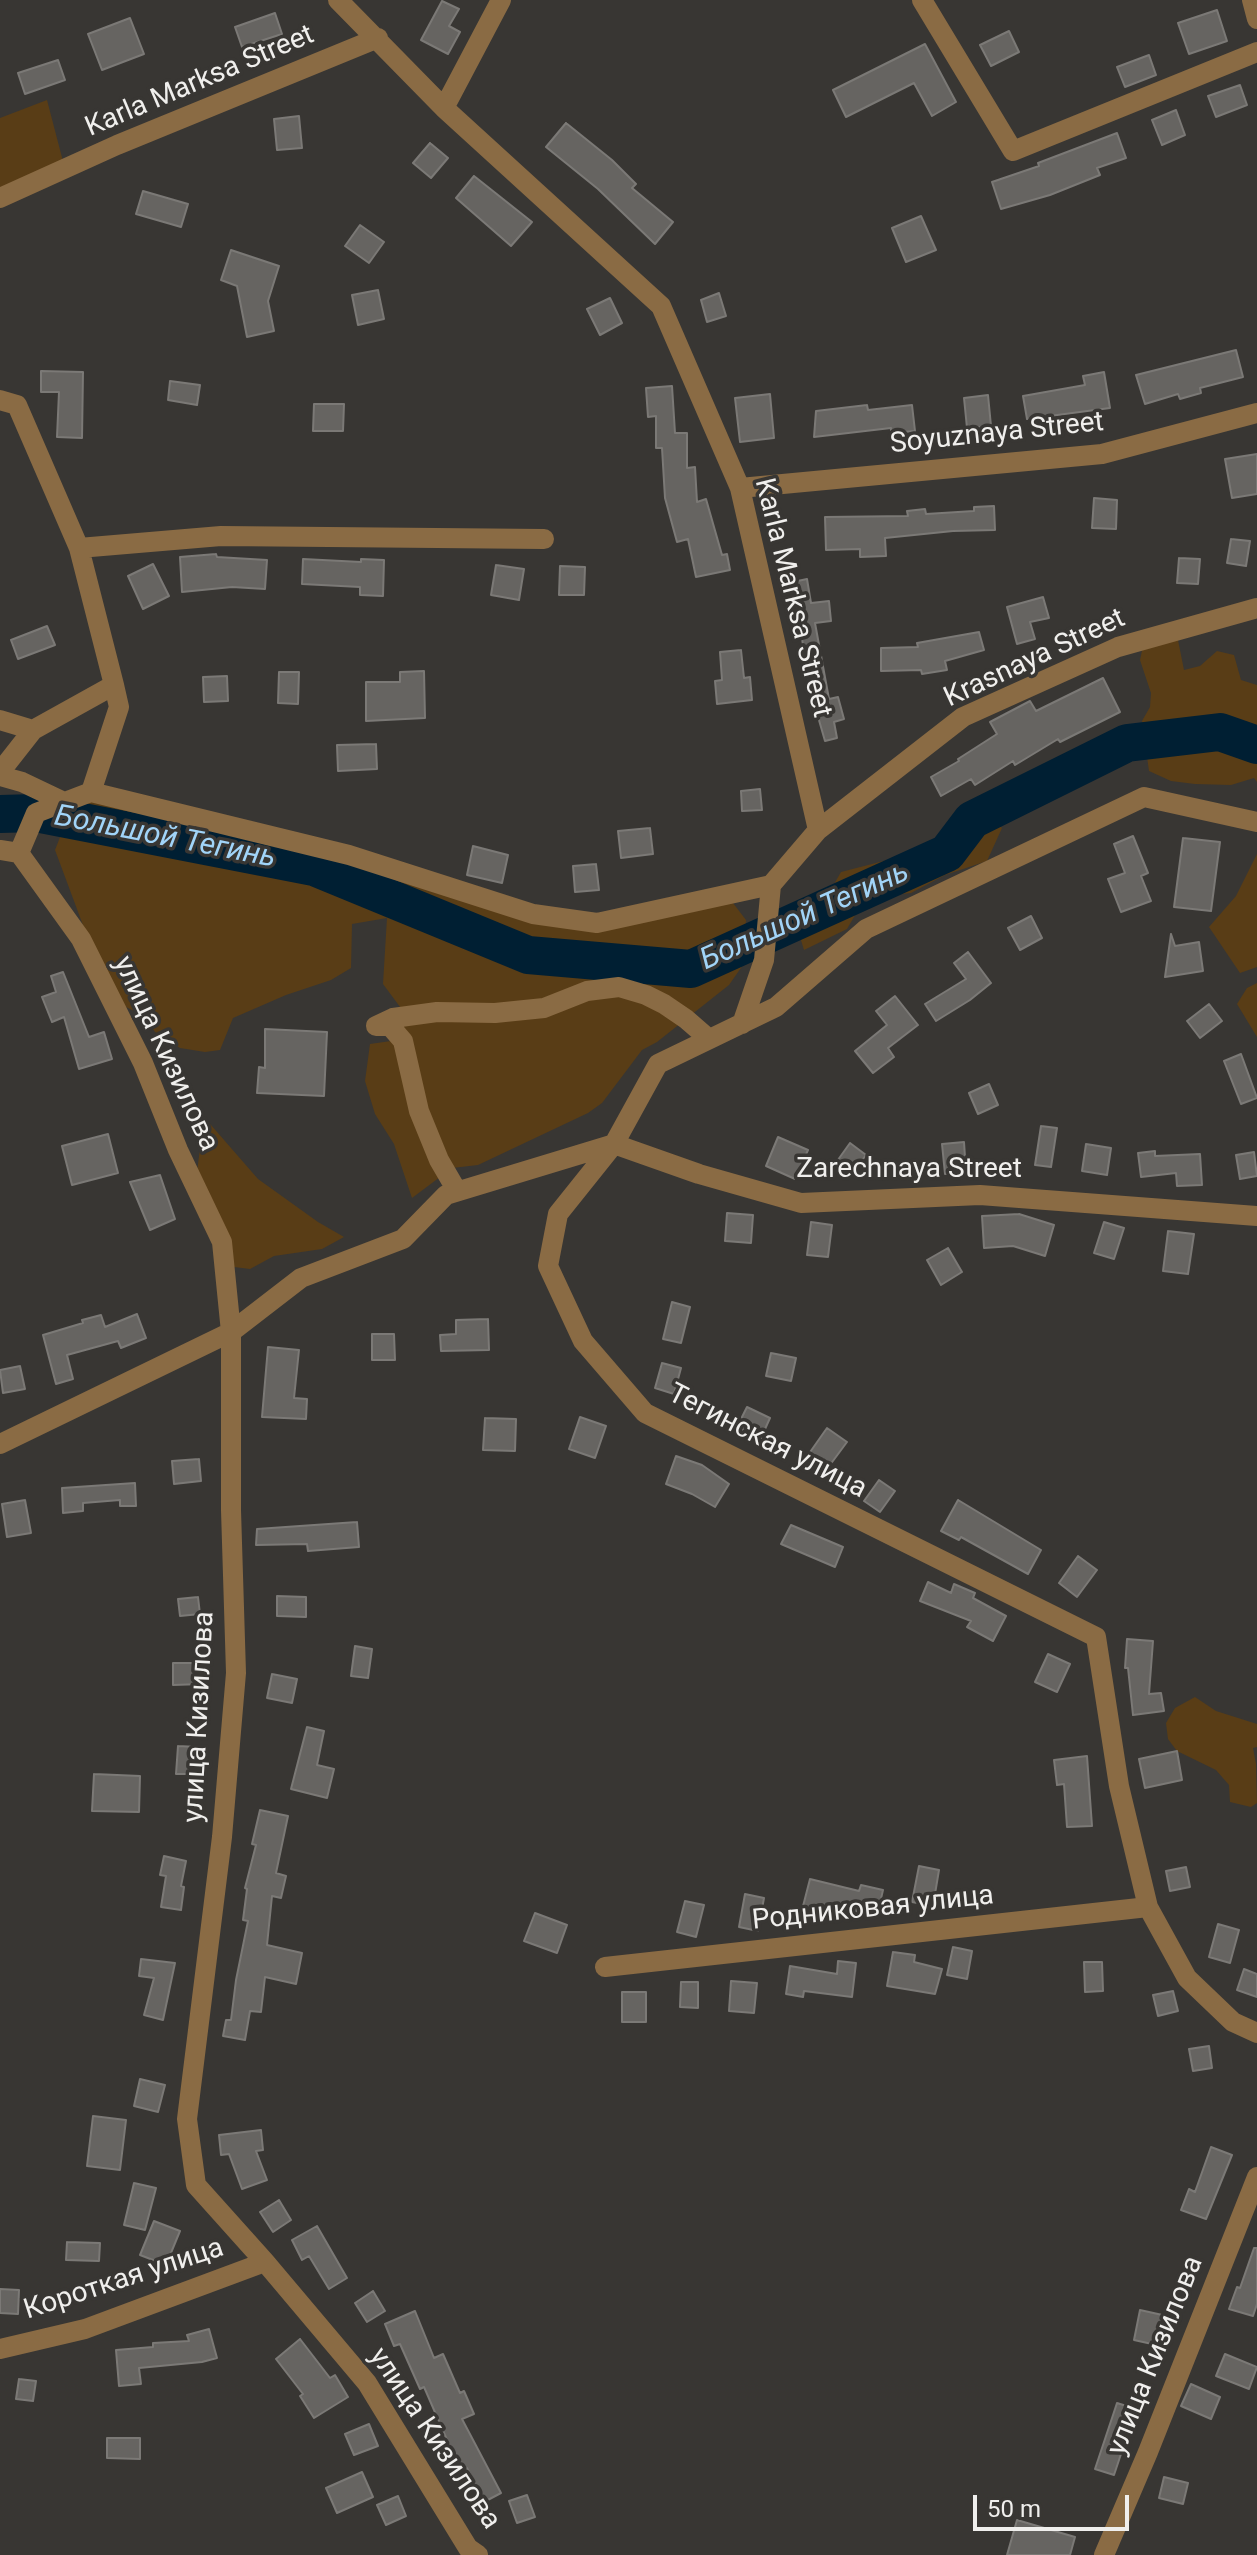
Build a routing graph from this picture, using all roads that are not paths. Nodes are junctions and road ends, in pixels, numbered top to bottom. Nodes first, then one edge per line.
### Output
1 (338, 0) edge
2 (501, 0) edge
3 (922, 0) edge
4 (1252, 0) edge
5 (1257, 19) edge
6 (378, 38) junction
7 (1257, 52) edge
8 (444, 108) junction
9 (0, 198) edge
10 (0, 400) edge
11 (1257, 413) edge
12 (740, 488) junction
13 (544, 539) dead end
14 (79, 548) junction
15 (1257, 608) edge
16 (114, 685) junction
17 (0, 720) edge
18 (33, 730) junction
19 (0, 774) edge
20 (91, 792) junction
21 (64, 802) junction
22 (1257, 822) edge
23 (818, 830) junction
24 (10, 851) edge
25 (771, 885) junction
26 (742, 1024) junction
27 (709, 1039) junction
28 (614, 1144) junction
29 (457, 1191) junction
30 (1257, 1216) edge
31 (231, 1332) junction
32 (0, 1444) edge
33 (1148, 1907) junction
34 (605, 1967) dead end
35 (1257, 2033) edge
36 (1257, 2177) edge
37 (265, 2262) junction
38 (0, 2349) edge
39 (478, 2555) edge
40 (1104, 2555) edge

1 - 6 street
2 - 8 street
3 - 7 street
4 - 5 street
6 - 8 street, Karla Marksa Street
6 - 9 street, Karla Marksa Street
8 - 12 street, Karla Marksa Street
10 - 14 street
11 - 12 street, Soyuznaya Street
12 - 23 street, Karla Marksa Street
13 - 14 street
14 - 16 street
15 - 23 street, Krasnaya Street
16 - 18 street
16 - 20 street
17 - 18 street
18 - 19 street
19 - 21 street
20 - 21 street
20 - 25 street
21 - 24 street
22 - 26 street
23 - 25 street
24 - 31 street, улица Кизилова
25 - 26 street
26 - 27 street
27 - 28 street
27 - 29 street
28 - 29 street
28 - 30 street, Zarechnaya Street
28 - 33 street, Тегинская улица
29 - 31 street
31 - 32 street
31 - 37 street, улица Кизилова
33 - 34 street, Родниковая улица
33 - 35 street, Тегинская улица
36 - 40 street, улица Кизилова
37 - 38 street, Короткая улица
37 - 39 street, улица Кизилова

